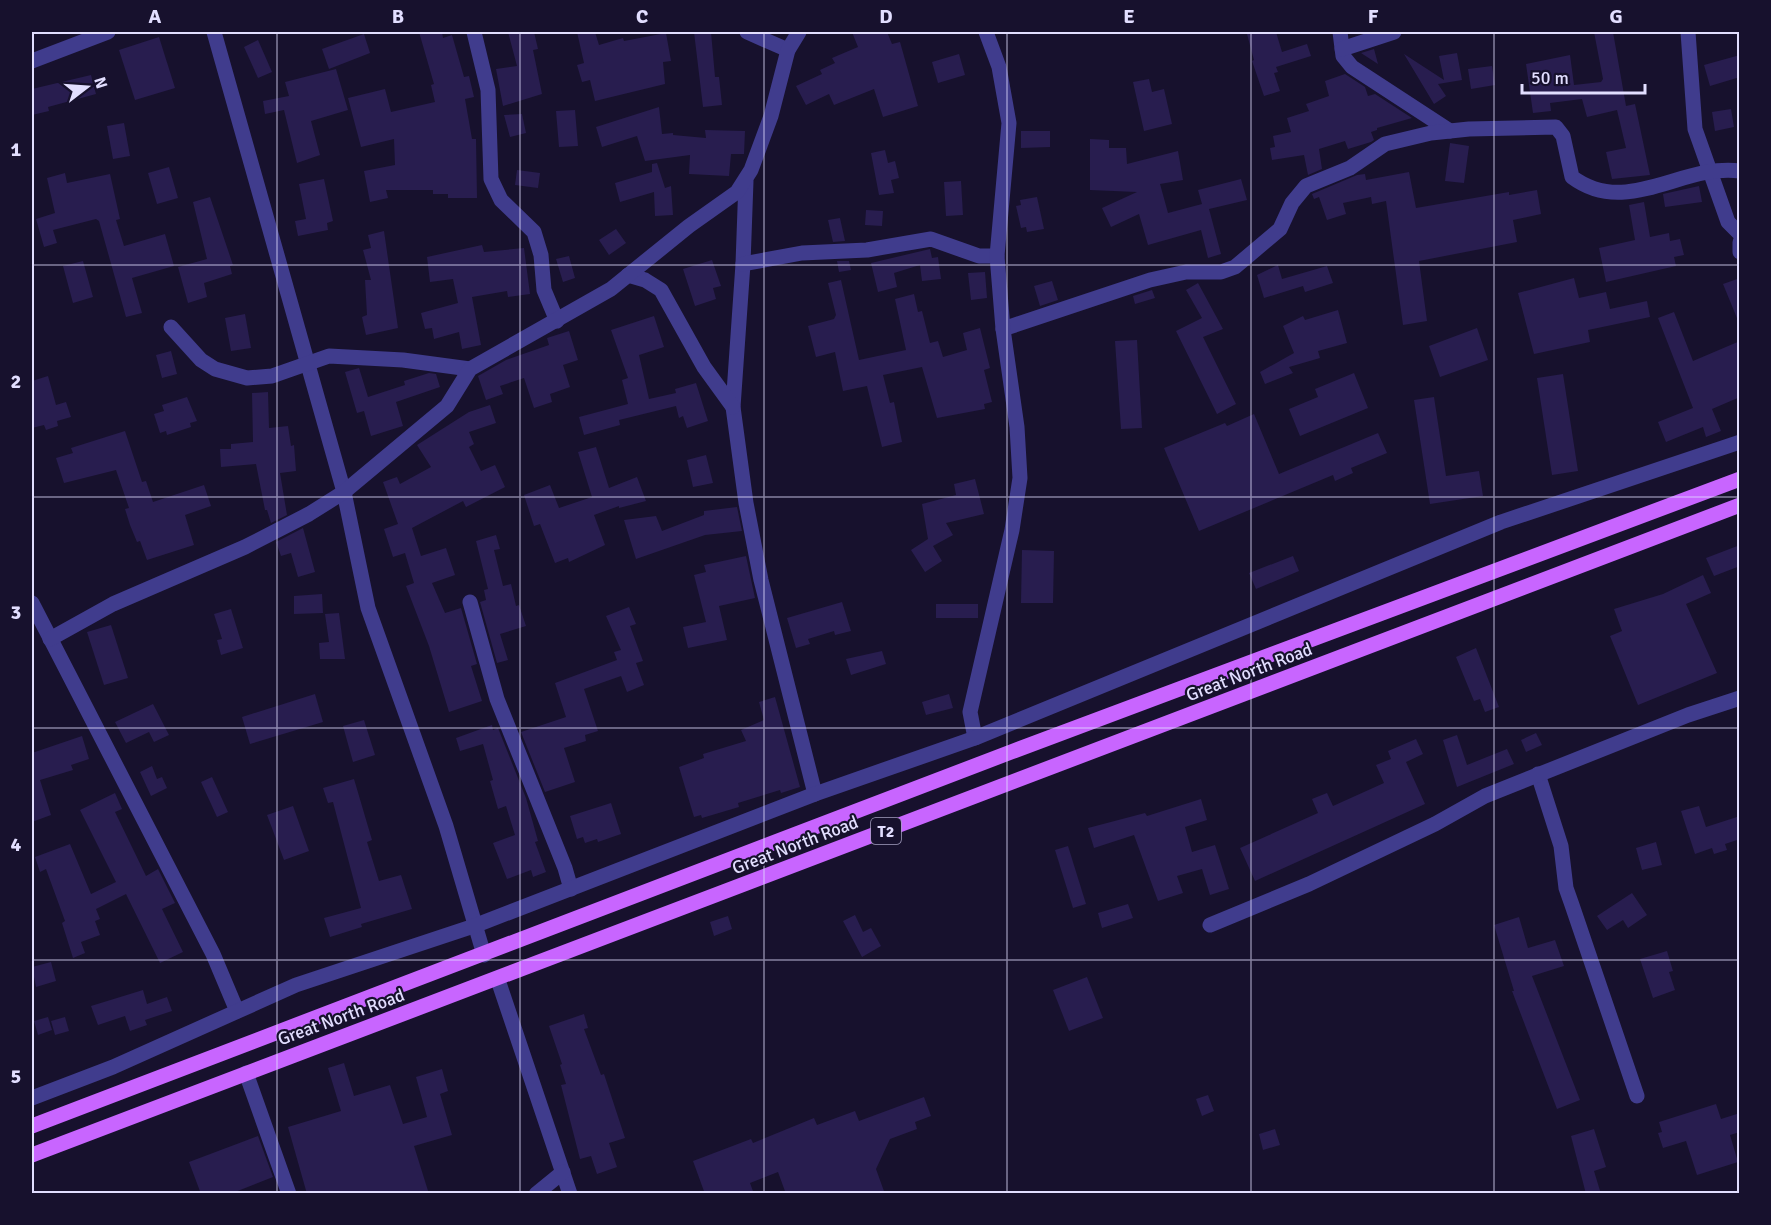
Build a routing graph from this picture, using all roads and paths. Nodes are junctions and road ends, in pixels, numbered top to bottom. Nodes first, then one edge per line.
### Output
1 (108, 32) edge
2 (214, 32) edge
3 (474, 32) edge
4 (747, 32) edge
5 (799, 32) edge
6 (986, 32) edge
7 (1340, 32) edge
8 (1394, 32) edge
9 (1688, 32) edge
10 (1342, 49) junction
11 (788, 50) junction
12 (32, 61) edge
13 (1450, 131) junction
14 (1740, 171) edge
15 (1709, 173) junction
16 (746, 181) junction
17 (1740, 234) edge
18 (1740, 242) edge
19 (1740, 252) edge
20 (997, 256) junction
21 (743, 264) junction
22 (628, 275) junction
23 (557, 321) junction
24 (171, 327) dead end
25 (1003, 329) junction
26 (306, 363) junction
27 (470, 369) junction
28 (733, 407) junction
29 (1740, 442) edge
30 (1740, 479) edge
31 (344, 492) junction
32 (1740, 505) edge
33 (470, 602) dead end
34 (32, 603) edge
35 (50, 639) junction
36 (1740, 698) edge
37 (975, 738) junction
38 (1538, 774) junction
39 (815, 794) junction
40 (571, 889) junction
41 (1210, 925) dead end
42 (474, 926) junction
43 (484, 955) junction
44 (498, 980) junction
45 (237, 1011) junction
46 (246, 1073) junction
47 (1637, 1096) dead end
48 (32, 1098) edge
49 (32, 1126) edge
50 (32, 1155) edge
51 (563, 1172) junction
52 (289, 1194) edge
53 (536, 1194) edge
54 (570, 1194) edge

1 - 12 street
2 - 26 street
3 - 23 street
4 - 11 street
5 - 11 street
6 - 20 street
7 - 10 street
8 - 10 street
9 - 15 street
10 - 13 street
11 - 16 street
13 - 15 street
13 - 25 street
14 - 15 street
15 - 17 street
16 - 21 street
16 - 22 street
18 - 19 street
20 - 21 street
20 - 25 street
21 - 28 street
22 - 23 street
22 - 28 street
23 - 27 street
24 - 26 street
25 - 37 street
26 - 27 street
26 - 31 street
27 - 31 street
28 - 39 street
29 - 37 street
30 - 43 main road, Great North Road / T2
31 - 35 street
31 - 42 street
32 - 44 main road, Great North Road / T2
33 - 40 street
34 - 35 street
35 - 45 street
36 - 38 street
37 - 39 street
38 - 41 street
38 - 47 street
39 - 40 street
40 - 42 street
42 - 43 street
42 - 45 street
43 - 49 main road, Great North Road / T2
44 - 46 main road, Great North Road / T2
44 - 51 street
45 - 48 street
46 - 50 main road, Great North Road / T2
46 - 52 street
51 - 53 street
51 - 54 street

